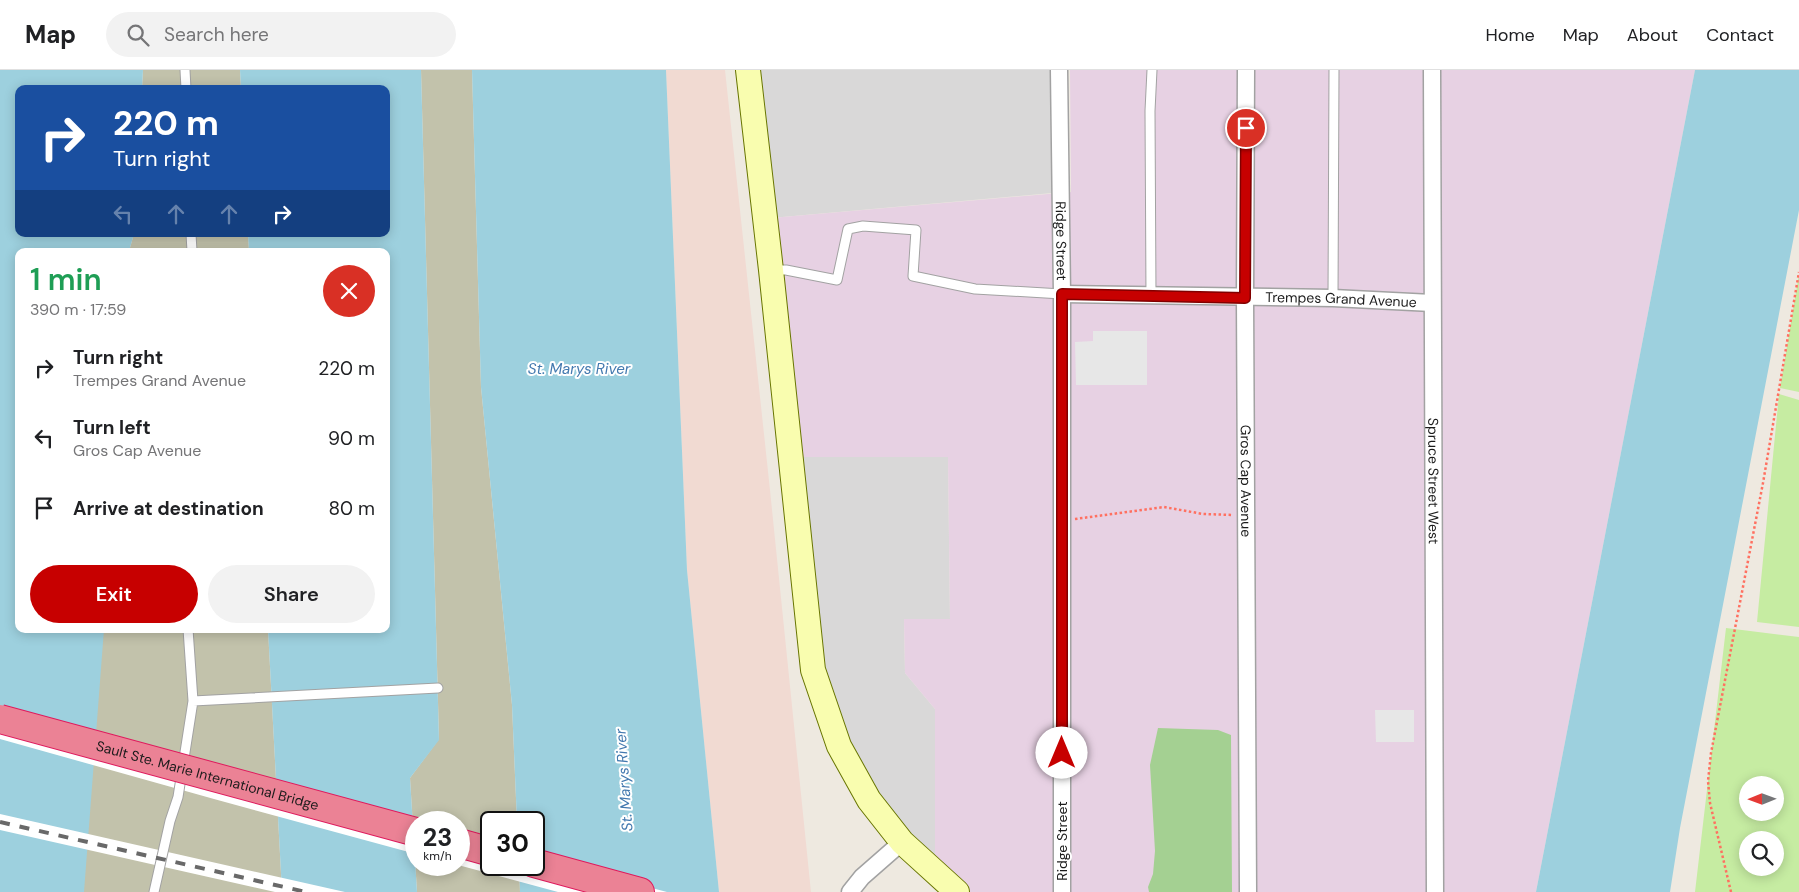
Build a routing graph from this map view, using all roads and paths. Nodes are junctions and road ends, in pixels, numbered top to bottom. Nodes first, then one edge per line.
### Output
1 (185, 70) edge
2 (748, 70) edge
3 (1059, 70) edge
4 (1152, 70) edge
5 (1246, 70) edge
6 (1334, 70) edge
7 (1432, 70) edge
8 (186, 85) edge
9 (771, 270) junction
10 (1799, 272) edge
11 (1062, 294) junction
12 (1151, 296) junction
13 (1245, 298) junction
14 (1333, 298) junction
15 (1432, 303) junction
16 (1247, 516) junction
17 (1062, 520) junction
18 (188, 633) edge
19 (438, 688) dead end
20 (194, 701) junction
21 (0, 719) edge
22 (405, 829) edge
23 (902, 842) junction
24 (545, 866) edge
25 (154, 892) edge
26 (640, 892) edge
27 (850, 892) edge
28 (957, 892) edge
29 (1062, 892) edge
30 (1248, 892) edge
31 (1435, 892) edge
32 (1731, 892) edge

1 - 8 lane
2 - 9 street
3 - 11 street, Ridge Street
4 - 12 lane
5 - 13 street, Gros Cap Avenue
6 - 14 lane
7 - 15 street, Spruce Street West
9 - 11 lane, Trempes Grand Avenue
9 - 23 street
10 - 32 path
11 - 12 street, Trempes Grand Avenue
11 - 17 street, Ridge Street
12 - 13 street, Trempes Grand Avenue
13 - 14 street, Trempes Grand Avenue
13 - 16 street, Gros Cap Avenue
14 - 15 street, Trempes Grand Avenue
15 - 31 street, Spruce Street West
16 - 17 path
16 - 30 street, Gros Cap Avenue
17 - 29 street, Ridge Street
18 - 20 lane
19 - 20 lane
20 - 25 lane
21 - 22 highway, Sault Ste. Marie International Bridge, bridge
23 - 27 street
23 - 28 street
24 - 26 highway

